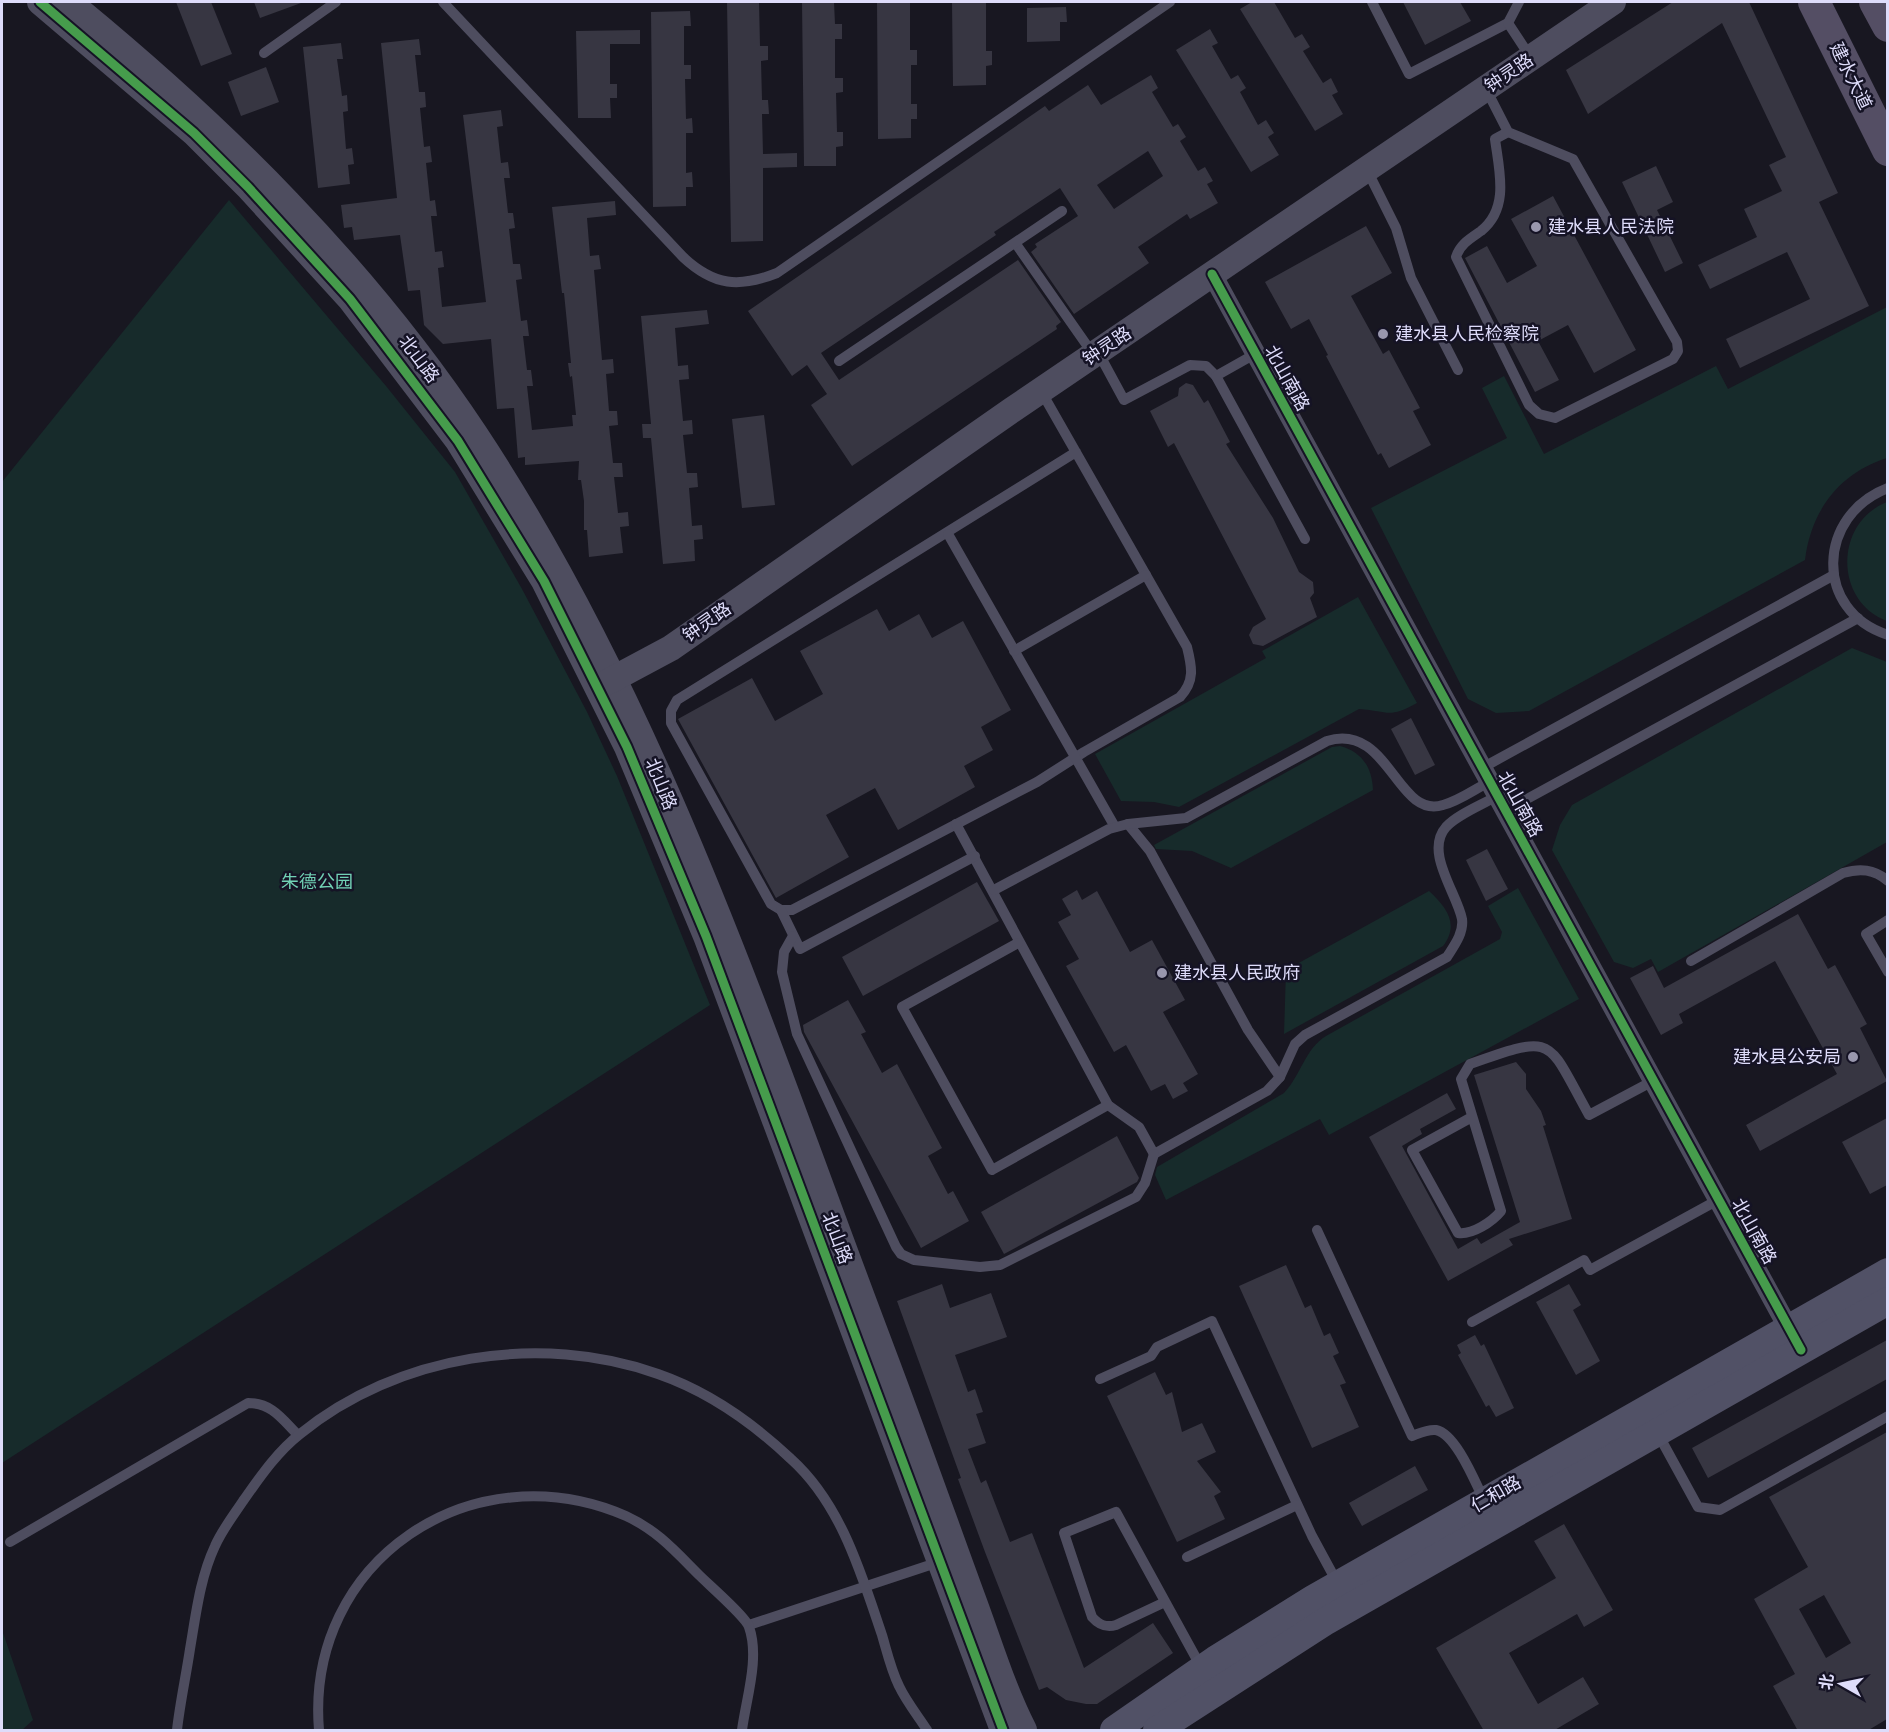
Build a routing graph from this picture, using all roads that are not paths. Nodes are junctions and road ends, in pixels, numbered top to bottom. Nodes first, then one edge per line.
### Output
1 (40, 2) edge
2 (69, 2) edge
3 (336, 2) edge
4 (443, 2) edge
5 (1170, 2) edge
6 (1372, 2) edge
7 (1519, 2) edge
8 (1613, 2) edge
9 (1814, 2) edge
10 (1875, 2) edge
11 (1508, 23) junction
12 (1887, 26) edge
13 (264, 53) dead end
14 (1531, 58) junction
15 (1486, 88) junction
16 (1508, 132) junction
17 (1887, 150) edge
18 (1366, 170) junction
19 (1062, 211) dead end
20 (1016, 244) junction
21 (1212, 274) junction
22 (1096, 353) junction
23 (1255, 354) junction
24 (839, 362) dead end
25 (1458, 370) dead end
26 (1216, 376) junction
27 (1041, 391) junction
28 (1076, 452) junction
29 (1887, 488) edge
30 (948, 534) junction
31 (1305, 539) dead end
32 (1146, 575) junction
33 (1834, 575) junction
34 (1858, 618) junction
35 (1887, 635) edge
36 (1014, 651) junction
37 (607, 682) junction
38 (1075, 757) junction
39 (1493, 789) junction
40 (956, 824) junction
41 (1128, 824) junction
42 (1115, 827) junction
43 (975, 856) junction
44 (1887, 881) edge
45 (994, 890) junction
46 (781, 910) junction
47 (1887, 920) edge
48 (793, 936) junction
49 (1018, 943) junction
50 (1691, 961) dead end
51 (1887, 972) edge
52 (1280, 1077) junction
53 (1653, 1081) junction
54 (1108, 1106) junction
55 (1472, 1117) junction
56 (1154, 1154) junction
57 (1718, 1200) junction
58 (1317, 1230) dead end
59 (1887, 1272) edge
60 (1887, 1301) edge
61 (1472, 1322) dead end
62 (1795, 1339) junction
63 (1100, 1379) dead end
64 (1887, 1416) edge
65 (1656, 1431) junction
66 (298, 1435) junction
67 (1485, 1500) junction
68 (1297, 1505) junction
69 (10, 1542) dead end
70 (1187, 1557) dead end
71 (940, 1562) junction
72 (1338, 1584) junction
73 (866, 1586) junction
74 (1166, 1602) junction
75 (749, 1625) junction
76 (1202, 1670) junction
77 (177, 1731) edge
78 (319, 1731) edge
79 (742, 1731) edge
80 (927, 1731) edge
81 (1004, 1731) edge
82 (1024, 1731) edge
83 (1114, 1731) edge
84 (1157, 1731) edge

1 - 37 street, 北山路
2 - 37 street, 北山路
3 - 13 lane
4 - 5 lane
6 - 11 lane
7 - 11 lane
8 - 14 street, 钟灵路
9 - 17 main road, 建水大道
10 - 12 main road
11 - 14 lane
14 - 15 street, 钟灵路
15 - 16 lane
15 - 18 street, 钟灵路
16 - 16 lane
18 - 21 street, 钟灵路
18 - 25 lane
19 - 20 lane
20 - 22 lane
20 - 24 lane
21 - 22 street, 钟灵路
21 - 23 street, 北山南路
22 - 26 lane
22 - 27 street, 钟灵路
23 - 26 lane
23 - 39 street, 北山南路
26 - 31 lane
27 - 28 lane
27 - 37 street, 钟灵路
28 - 30 lane
28 - 32 lane
29 - 33 lane
30 - 36 lane
30 - 46 lane
32 - 36 lane
32 - 38 lane
33 - 34 lane
33 - 39 lane
34 - 35 lane
34 - 39 lane
36 - 38 lane
37 - 71 street, 北山路
37 - 82 street, 北山路
38 - 40 lane
38 - 42 lane
39 - 41 lane
39 - 52 lane
39 - 53 street, 北山南路
40 - 43 lane
40 - 46 lane
41 - 42 lane
41 - 52 lane
42 - 45 lane
43 - 45 lane
43 - 48 lane
44 - 50 lane
45 - 49 lane
46 - 48 lane
47 - 51 lane
48 - 56 lane
49 - 54 lane
49 - 54 lane
52 - 56 lane
53 - 55 lane
53 - 57 street, 北山南路
54 - 56 lane
55 - 55 lane
57 - 61 lane
57 - 62 street, 北山南路
58 - 67 lane
59 - 62 main road, 仁和路
60 - 62 main road, 仁和路
62 - 65 main road, 仁和路
62 - 67 main road, 仁和路
63 - 68 lane
64 - 65 lane
65 - 84 main road, 仁和路
66 - 69 lane
66 - 73 lane
66 - 77 lane
67 - 72 main road, 仁和路
68 - 70 lane
68 - 72 lane
71 - 73 lane
71 - 81 street, 北山路
72 - 76 main road, 仁和路
73 - 75 lane
73 - 80 lane
74 - 74 lane
74 - 76 lane
75 - 78 lane
75 - 79 lane
76 - 83 main road, 仁和路

